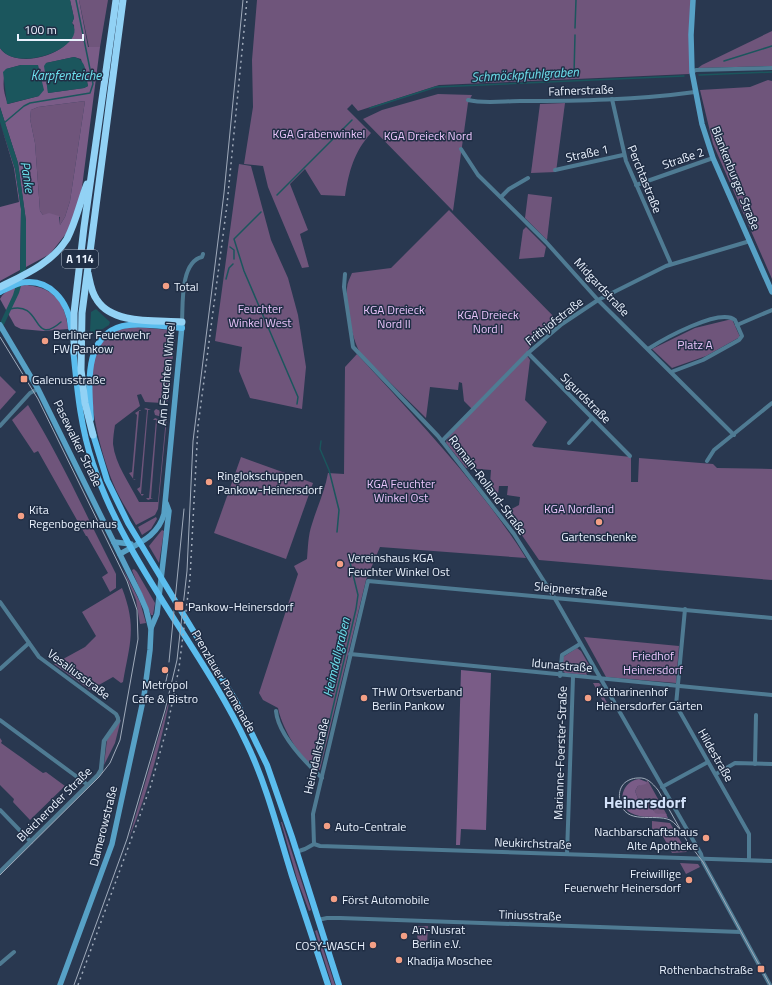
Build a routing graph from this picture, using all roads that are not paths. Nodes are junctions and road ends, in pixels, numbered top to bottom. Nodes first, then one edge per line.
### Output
1 (116, 0) edge
2 (123, 0) edge
3 (693, 0) edge
4 (772, 68) edge
5 (692, 72) junction
6 (695, 92) junction
7 (612, 99) junction
8 (468, 100) dead end
9 (461, 149) dead end
10 (623, 155) junction
11 (713, 158) junction
12 (92, 167) junction
13 (555, 170) dead end
14 (528, 178) dead end
15 (636, 185) junction
16 (501, 197) junction
17 (750, 241) junction
18 (203, 254) dead end
19 (671, 264) junction
20 (87, 270) junction
21 (345, 274) dead end
22 (0, 287) edge
23 (0, 292) edge
24 (772, 292) edge
25 (598, 300) junction
26 (772, 310) edge
27 (182, 325) junction
28 (737, 325) junction
29 (1, 327) edge
30 (648, 349) junction
31 (74, 352) junction
32 (528, 353) junction
33 (671, 372) junction
34 (38, 389) junction
35 (772, 403) edge
36 (592, 418) junction
37 (0, 426) edge
38 (93, 435) junction
39 (734, 435) junction
40 (442, 441) junction
41 (569, 443) dead end
42 (630, 456) dead end
43 (707, 461) dead end
44 (166, 503) junction
45 (114, 542) junction
46 (135, 545) junction
47 (120, 554) junction
48 (368, 581) joint
49 (554, 597) junction
50 (0, 602) edge
51 (685, 609) junction
52 (772, 618) edge
53 (151, 629) junction
54 (29, 643) junction
55 (580, 644) junction
56 (350, 654) junction
57 (0, 669) edge
58 (560, 676) junction
59 (573, 676) junction
60 (600, 679) junction
61 (678, 687) junction
62 (772, 695) edge
63 (276, 711) dead end
64 (140, 714) joint
65 (756, 715) dead end
66 (0, 720) edge
67 (118, 721) joint
68 (708, 762) junction
69 (755, 764) junction
70 (772, 764) edge
71 (716, 774) junction
72 (322, 778) junction
73 (88, 785) junction
74 (662, 787) junction
75 (0, 810) edge
76 (30, 842) junction
77 (314, 844) junction
78 (296, 852) junction
79 (567, 854) junction
80 (702, 859) junction
81 (749, 860) junction
82 (772, 861) edge
83 (0, 872) edge
84 (318, 920) junction
85 (741, 932) junction
86 (14, 952) dead end
87 (0, 964) edge
88 (60, 985) edge
89 (328, 985) edge
90 (339, 985) edge
91 (770, 985) edge

1 - 12 highway, A 114
2 - 20 highway, A 114
3 - 5 main road, Blankenburger Straße
4 - 5 street
5 - 6 main road, Blankenburger Straße
6 - 7 street, Fafnerstraße
6 - 11 main road, Blankenburger Straße
7 - 8 street, Fafnerstraße
7 - 10 street, Perchtastraße
9 - 16 street, Midgardstraße
10 - 13 street, Straße 1
10 - 15 street, Perchtastraße
11 - 15 street, Straße 2
11 - 17 main road, Blankenburger Straße
12 - 22 highway
12 - 31 highway, A 114
14 - 16 street
15 - 19 street, Perchtastraße
16 - 25 street, Midgardstraße
17 - 19 street, Frithjofstraße
17 - 24 main road, Blankenburger Straße
18 - 27 street, Am Feuchten Winkel
19 - 25 street, Frithjofstraße
20 - 27 highway
20 - 38 highway, A 114
21 - 40 street, Romain-Rolland-Straße
23 - 31 main road, Prenzlauer Promenade
25 - 30 street, Midgardstraße
25 - 32 street, Frithjofstraße
26 - 28 street
27 - 38 main road, Prenzlauer Promenade
27 - 44 main road, Am Feuchten Winkel
28 - 30 street
28 - 33 street
29 - 34 main road, Pasewalker Straße
30 - 33 street, Midgardstraße
31 - 89 main road, Prenzlauer Promenade
32 - 36 street, Sigurdstraße
32 - 40 street, Frithjofstraße
33 - 39 street, Midgardstraße
34 - 37 street
34 - 45 main road, Pasewalker Straße
35 - 39 street
36 - 41 street
36 - 42 street, Sigurdstraße
38 - 78 main road, Prenzlauer Promenade
39 - 43 street
40 - 49 street, Romain-Rolland-Straße
44 - 46 main road, Am Feuchten Winkel
44 - 53 main road, Am Feuchten Winkel
45 - 46 main road
45 - 47 main road, Pasewalker Straße
46 - 47 main road, Am Feuchten Winkel
47 - 53 main road, Pasewalker Straße
48 - 49 street, Sleipnerstraße
48 - 56 street, Heimdallstraße
49 - 51 street, Sleipnerstraße
49 - 55 street, Romain-Rolland-Straße
50 - 54 street, Vesaliusstraße
51 - 52 street, Sleipnerstraße
51 - 61 street, Hildestraße
53 - 64 main road, Pasewalker Straße
54 - 57 street
54 - 67 street, Vesaliusstraße
55 - 58 street
55 - 60 street, Romain-Rolland-Straße
56 - 58 street, Idunastraße
56 - 72 street, Heimdallstraße
58 - 59 street, Idunastraße
59 - 60 street, Idunastraße
59 - 79 street, Marianne-Foerster-Straße
60 - 61 street, Idunastraße
60 - 74 street, Romain-Rolland-Straße
61 - 62 street, Idunastraße
61 - 68 street, Hildestraße
63 - 72 street
64 - 88 main road, Damerowstraße
65 - 69 street
66 - 73 street
67 - 73 street, Bleicheroder Straße
68 - 71 street, Hildestraße
68 - 74 street
69 - 70 street
69 - 71 street
71 - 81 street, Hildestraße
72 - 77 street, Heimdallstraße
73 - 76 street, Bleicheroder Straße
74 - 80 street, Romain-Rolland-Straße
75 - 76 street
76 - 83 street, Bleicheroder Straße
77 - 78 street
77 - 79 street, Neukirchstraße
78 - 84 main road, Prenzlauer Promenade
79 - 80 street, Neukirchstraße
80 - 81 street, Neukirchstraße
80 - 85 street, Romain-Rolland-Straße
81 - 82 street, Neukirchstraße
84 - 85 street, Tiniusstraße
84 - 90 main road, Prenzlauer Promenade
85 - 91 street, Romain-Rolland-Straße
86 - 87 street

